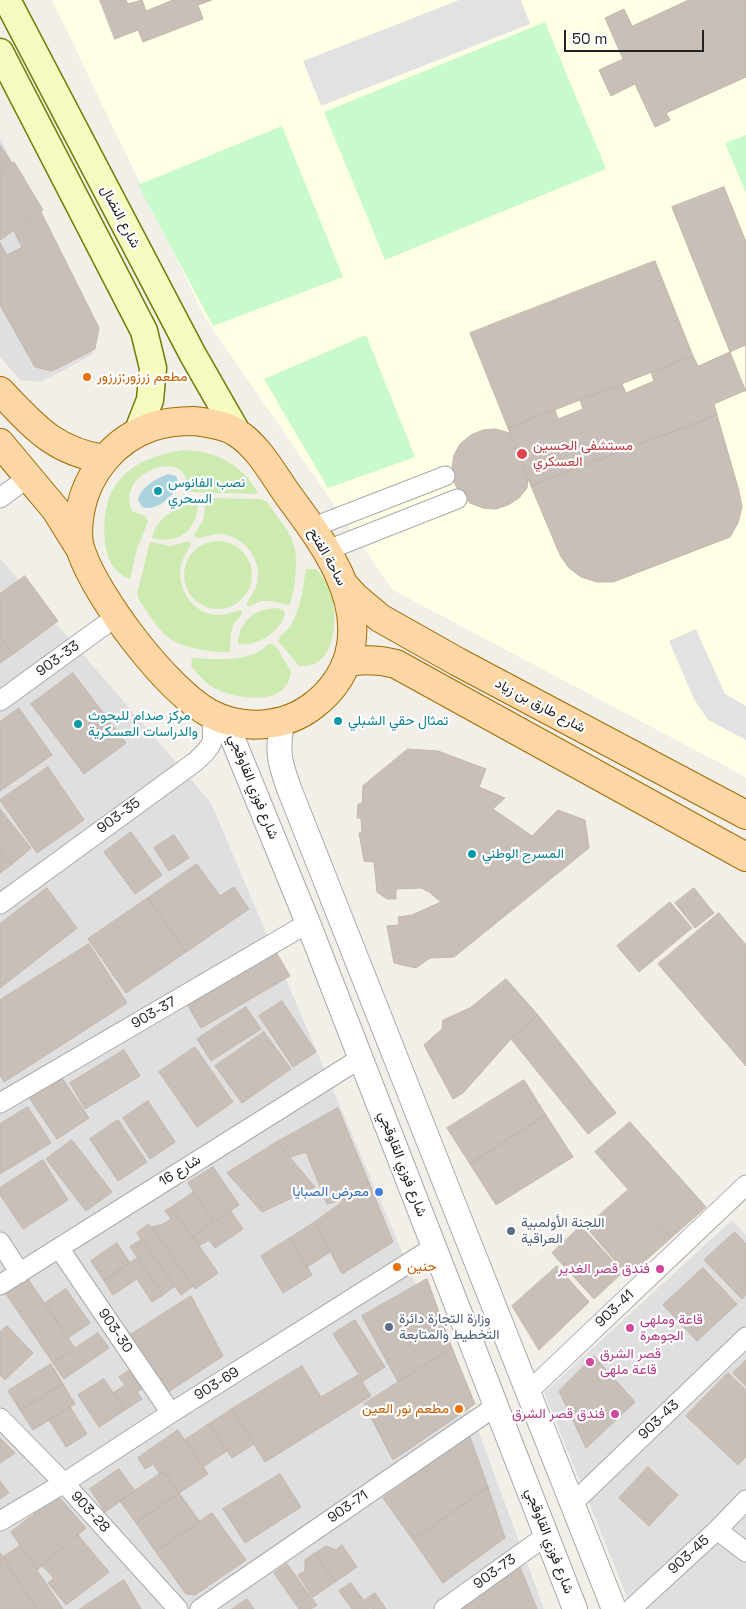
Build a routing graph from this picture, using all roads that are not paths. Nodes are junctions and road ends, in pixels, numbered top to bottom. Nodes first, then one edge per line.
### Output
1 (7, 0) edge
2 (0, 52) edge
3 (0, 391) edge
4 (237, 432) junction
5 (137, 433) junction
6 (0, 443) edge
7 (104, 460) junction
8 (444, 476) dead end
9 (29, 477) junction
10 (0, 498) edge
11 (456, 499) dead end
12 (311, 528) junction
13 (81, 550) junction
14 (326, 551) junction
15 (343, 584) junction
16 (117, 616) junction
17 (346, 662) junction
18 (0, 702) edge
19 (218, 717) junction
20 (282, 721) junction
21 (746, 815) edge
22 (746, 857) edge
23 (0, 904) edge
24 (308, 922) junction
25 (360, 1058) junction
26 (0, 1103) edge
27 (746, 1185) edge
28 (0, 1242) edge
29 (434, 1247) junction
30 (59, 1248) junction
31 (20, 1273) junction
32 (0, 1285) edge
33 (746, 1337) edge
34 (528, 1392) junction
35 (496, 1406) junction
36 (171, 1413) junction
37 (0, 1418) edge
38 (64, 1483) junction
39 (746, 1500) edge
40 (572, 1504) junction
41 (0, 1521) edge
42 (717, 1530) junction
43 (547, 1534) junction
44 (746, 1552) edge
45 (178, 1609) edge
46 (200, 1609) edge
47 (444, 1609) edge
48 (575, 1609) edge
49 (614, 1609) edge
50 (631, 1609) edge

1 - 4 main road, شارع النضال
2 - 5 main road
3 - 7 main road
4 - 5 main road, ساحة الفتح
4 - 12 main road, ساحة الفتح
5 - 7 main road, ساحة الفتح
6 - 9 main road
7 - 13 main road, ساحة الفتح
8 - 12 street
9 - 10 street
9 - 13 main road
11 - 14 street
12 - 14 main road, ساحة الفتح
13 - 16 main road, ساحة الفتح
14 - 15 main road, ساحة الفتح
15 - 17 main road, ساحة الفتح
15 - 21 main road, شارع طارق بن زياد
16 - 18 street, 903-33
16 - 19 main road, ساحة الفتح
17 - 20 main road, ساحة الفتح
17 - 22 main road
19 - 20 main road, ساحة الفتح
19 - 23 street, 903-35
19 - 24 street, شارع فوزي القاوقجي
20 - 34 street
24 - 25 street, شارع فوزي القاوقجي
24 - 26 street, 903-37
25 - 29 street, شارع فوزي القاوقجي
25 - 30 street, شارع 16
27 - 34 street, 903-41
28 - 31 street
29 - 35 street, شارع فوزي القاوقجي
29 - 36 street, 903-69
30 - 31 street, شارع 16
30 - 36 street, 903-30
31 - 32 street, شارع 16
33 - 40 street, 903-43
34 - 40 street
35 - 43 street, شارع فوزي القاوقجي
35 - 46 street, 903-71
36 - 38 street, 903-69
37 - 38 street, 903-28
38 - 41 street, 903-69
38 - 45 street, 903-28
39 - 42 street, 903-45
40 - 49 street
42 - 44 street
42 - 50 street, 903-45
43 - 47 street, 903-73
43 - 48 street, شارع فوزي القاوقجي

